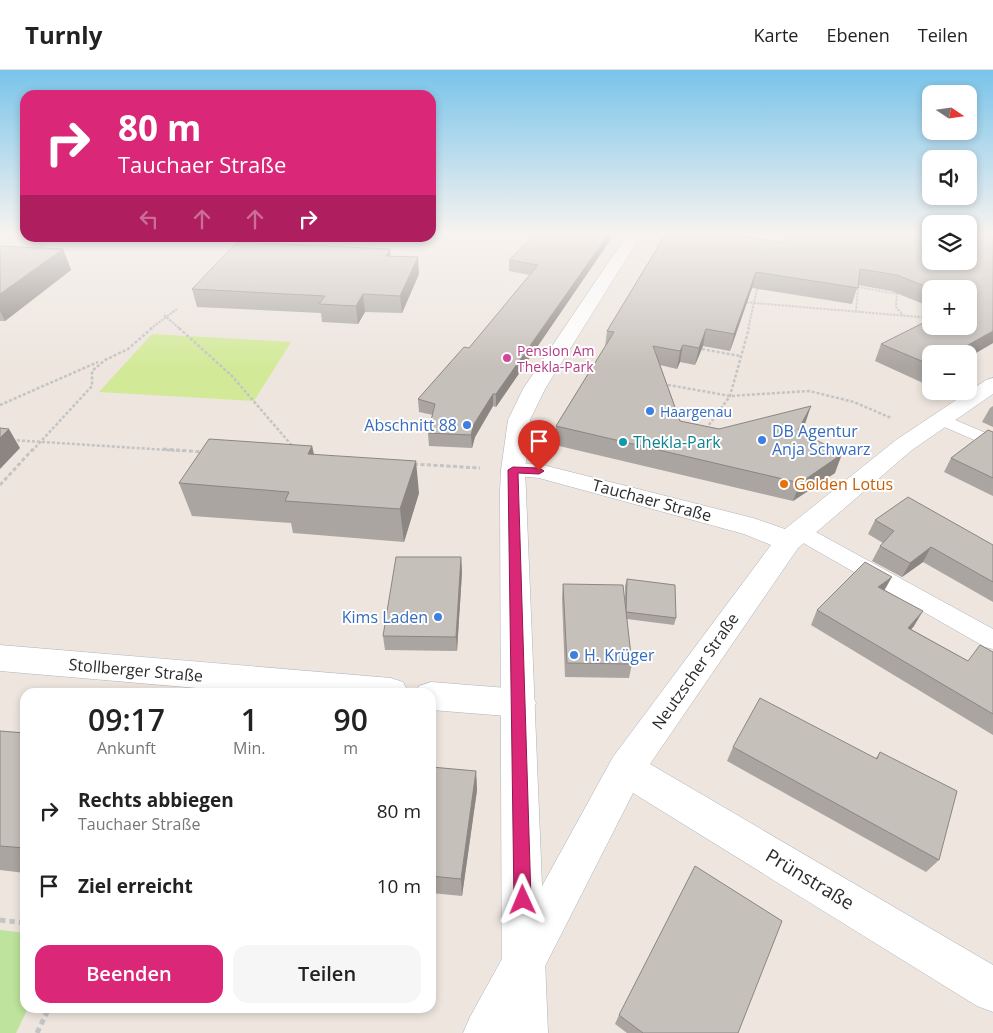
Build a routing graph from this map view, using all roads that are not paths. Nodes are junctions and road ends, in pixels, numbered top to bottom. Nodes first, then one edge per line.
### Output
1 (607, 277) edge
2 (993, 384) edge
3 (931, 425) junction
4 (993, 443) edge
5 (513, 470) junction
6 (793, 536) junction
7 (993, 640) edge
8 (0, 658) edge
9 (345, 688) edge
10 (436, 696) edge
11 (519, 703) junction
12 (626, 769) junction
13 (524, 959) junction
14 (993, 990) edge
15 (486, 1033) edge
16 (525, 1033) edge

1 - 5 street
2 - 3 street, Neutzscher Straße
3 - 4 lane
3 - 6 street, Neutzscher Straße
5 - 6 street, Tauchaer Straße
5 - 11 street
6 - 7 lane
6 - 12 street, Neutzscher Straße
8 - 9 street, Stollberger Straße
10 - 11 street
11 - 13 street
12 - 13 street, Neutzscher Straße
12 - 14 street, Prünstraße
13 - 15 street, Neutzscher Straße
13 - 16 street

